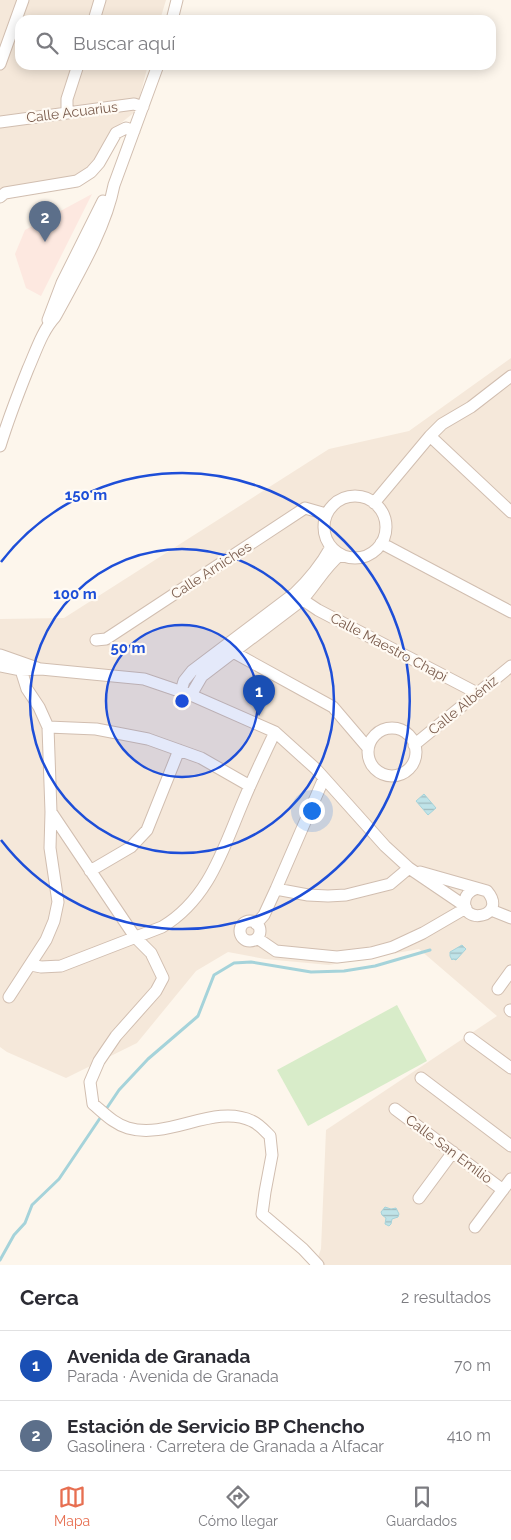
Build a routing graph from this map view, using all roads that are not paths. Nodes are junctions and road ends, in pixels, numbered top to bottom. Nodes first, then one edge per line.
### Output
1 (23, 0) edge
2 (100, 0) edge
3 (177, 0) edge
4 (18, 15) edge
5 (96, 15) edge
6 (173, 15) edge
7 (15, 22) edge
8 (0, 64) edge
9 (76, 70) edge
10 (156, 70) edge
11 (143, 107) junction
12 (67, 112) junction
13 (0, 122) edge
14 (134, 131) junction
15 (0, 197) edge
16 (511, 376) edge
17 (430, 436) junction
18 (0, 446) edge
19 (374, 503) junction
20 (511, 512) edge
21 (326, 514) junction
22 (381, 543) junction
23 (335, 551) junction
24 (298, 597) junction
25 (511, 612) edge
26 (96, 640) dead end
27 (230, 649) junction
28 (0, 655) edge
29 (0, 666) edge
30 (511, 666) edge
31 (41, 669) junction
32 (21, 670) junction
33 (186, 693) junction
34 (477, 693) junction
35 (48, 727) junction
36 (275, 732) junction
37 (414, 745) junction
38 (368, 748) junction
39 (179, 750) junction
40 (324, 778) junction
41 (250, 786) junction
42 (51, 812) junction
43 (409, 868) junction
44 (90, 871) junction
45 (276, 888) junction
46 (475, 889) junction
47 (466, 907) junction
48 (491, 910) junction
49 (511, 918) edge
50 (256, 924) junction
51 (135, 937) junction
52 (257, 938) junction
53 (31, 964) junction
54 (511, 971) edge
55 (498, 989) dead end
56 (9, 997) dead end
57 (470, 1038) dead end
58 (511, 1068) edge
59 (422, 1078) dead end
60 (395, 1109) dead end
61 (511, 1146) edge
62 (453, 1152) junction
63 (511, 1179) edge
64 (503, 1190) junction
65 (419, 1198) dead end
66 (475, 1227) dead end
67 (318, 1265) edge

1 - 4 street
2 - 5 street
3 - 6 street
7 - 8 street
9 - 12 street
10 - 11 street
11 - 12 street, Calle Acuarius
11 - 14 street
12 - 13 street, Calle Acuarius
14 - 15 street
14 - 18 street
16 - 17 street
17 - 19 street
17 - 20 street
19 - 21 street
19 - 22 street
21 - 23 street
21 - 26 street, Calle Arniches
22 - 23 street
22 - 25 street
23 - 24 street
24 - 27 street
24 - 34 street, Calle Maestro Chapi
27 - 33 street
27 - 38 street
28 - 31 street
29 - 32 street
30 - 34 street, Calle Albéniz
31 - 32 street
31 - 33 street
32 - 35 street
33 - 36 street
34 - 37 street, Calle Albéniz
35 - 39 street
35 - 42 street
36 - 40 street
36 - 41 street
37 - 38 street
37 - 38 street
39 - 41 street
39 - 44 street
40 - 43 street
40 - 45 street
41 - 51 street
42 - 44 street
42 - 53 street
43 - 45 street
43 - 46 street
43 - 47 street
44 - 51 street
45 - 50 street
46 - 47 street
46 - 48 street
47 - 48 street
47 - 52 street
48 - 49 street
50 - 52 street
50 - 52 street
51 - 53 street
51 - 67 street
53 - 56 street
54 - 55 street
57 - 58 street
59 - 61 street
60 - 62 street, Calle San Emilio
62 - 64 street, Calle San Emilio
62 - 65 street
63 - 64 street
64 - 66 street

